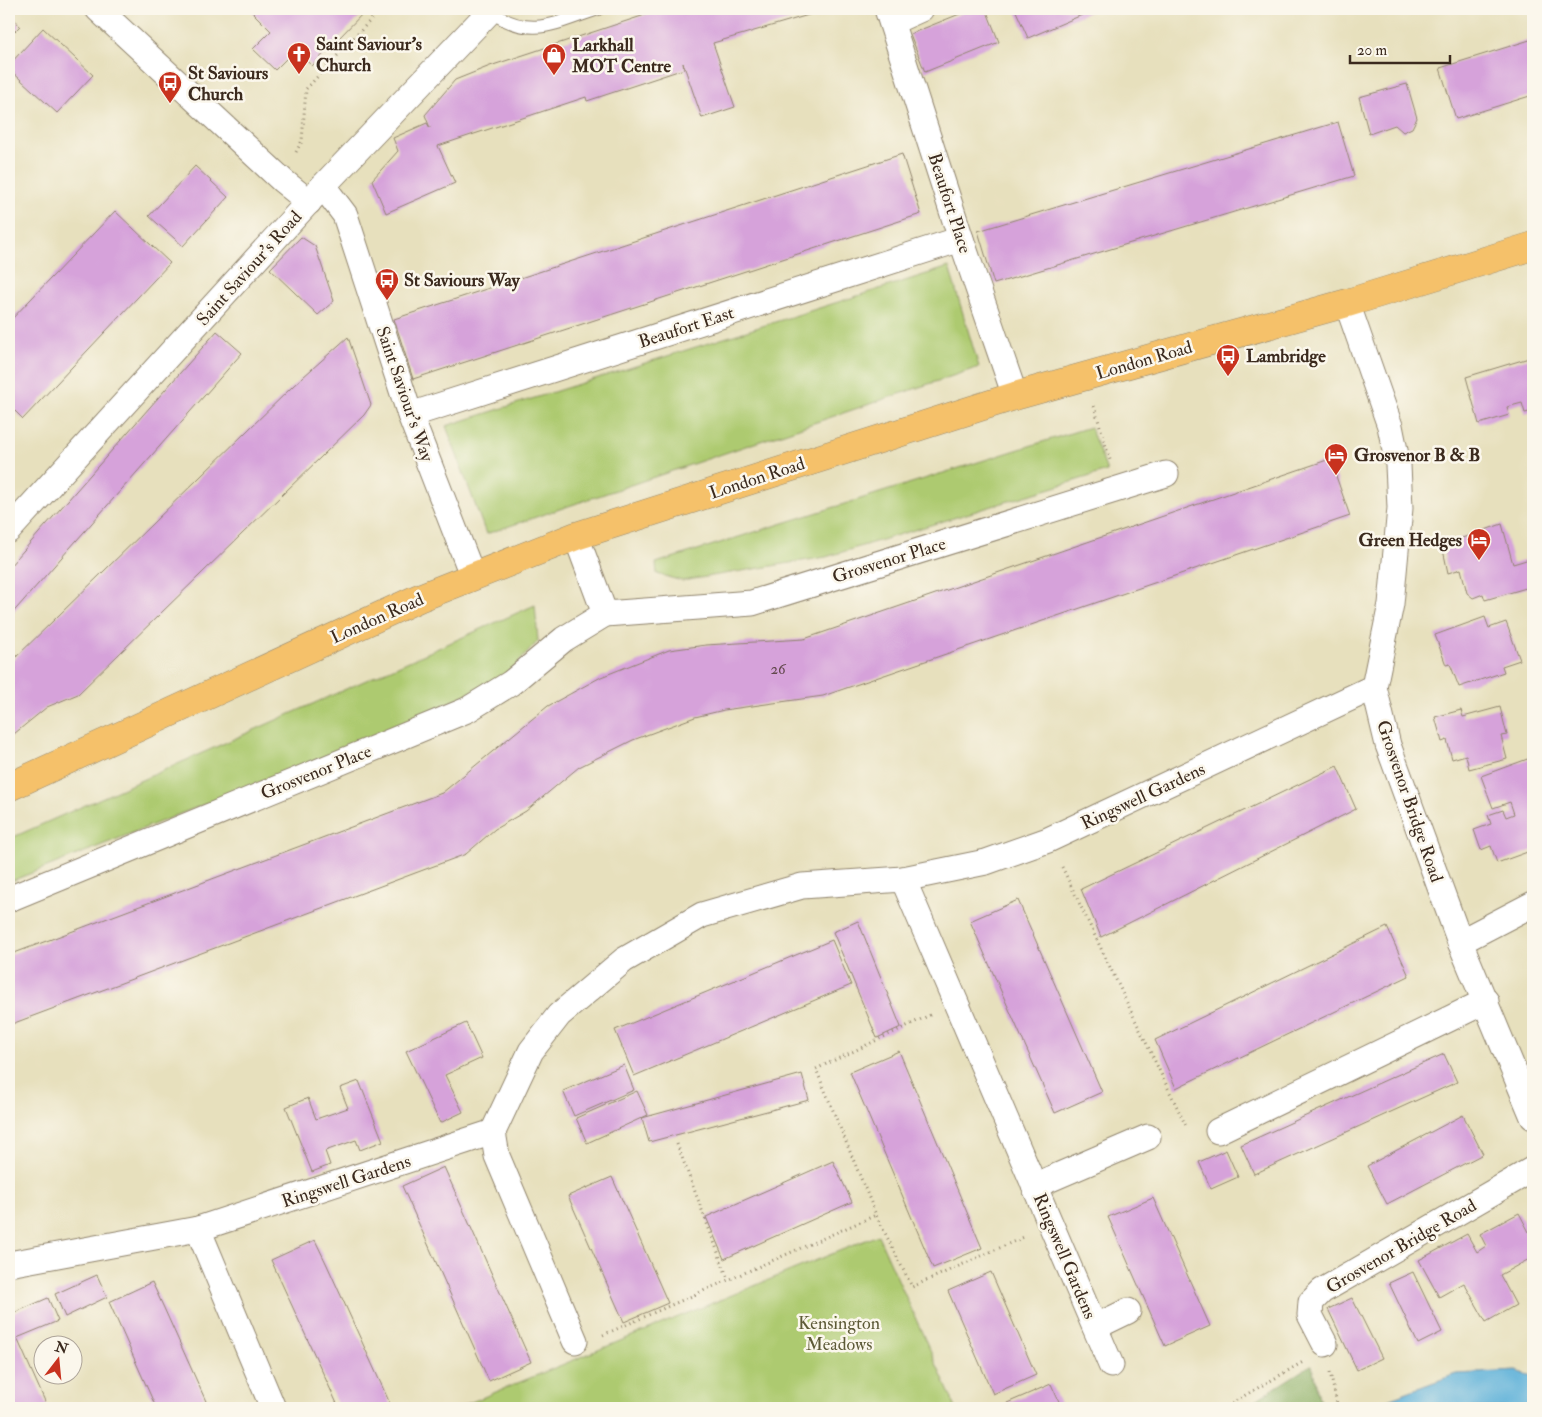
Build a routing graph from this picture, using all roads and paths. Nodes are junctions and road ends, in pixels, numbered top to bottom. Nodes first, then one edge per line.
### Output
1 (98, 9) edge
2 (381, 9) edge
3 (598, 9) edge
4 (921, 9) edge
5 (491, 10) edge
6 (890, 16) edge
7 (302, 141) dead end
8 (316, 194) junction
9 (962, 239) junction
10 (1533, 246) edge
11 (1347, 303) junction
12 (1085, 376) junction
13 (1015, 396) junction
14 (410, 415) junction
15 (1166, 474) dead end
16 (1119, 489) junction
17 (9, 530) edge
18 (576, 536) junction
19 (474, 577) junction
20 (605, 614) junction
21 (1374, 687) junction
22 (9, 787) edge
23 (1048, 840) junction
24 (903, 879) junction
25 (9, 899) edge
26 (1533, 904) edge
27 (1460, 942) junction
28 (1486, 1002) junction
29 (956, 1003) junction
30 (1533, 1117) edge
31 (1186, 1126) junction
32 (1218, 1131) joint
33 (493, 1132) junction
34 (1148, 1137) joint
35 (677, 1144) dead end
36 (1533, 1168) edge
37 (1034, 1186) junction
38 (876, 1215) junction
39 (1052, 1225) junction
40 (198, 1229) junction
41 (9, 1264) edge
42 (728, 1279) junction
43 (1128, 1311) dead end
44 (1095, 1327) junction
45 (575, 1341) joint
46 (1326, 1347) junction
47 (1111, 1364) dead end
48 (273, 1408) edge
49 (1223, 1408) edge
50 (1338, 1408) edge

1 - 8 street, Saint Saviour's Way
2 - 7 path
3 - 5 lane
4 - 6 street
5 - 8 street, Saint Saviour's Road
6 - 9 street, Beaufort Place
8 - 14 street, Saint Saviour's Way
8 - 17 street, Saint Saviour's Road
9 - 13 street, Beaufort Place
9 - 14 street, Beaufort East
10 - 11 highway, London Road
11 - 12 highway, London Road
11 - 21 street, Grosvenor Bridge Road
12 - 13 highway, London Road
12 - 16 path
13 - 18 highway, London Road
14 - 19 street, Saint Saviour's Way
15 - 16 street, Grosvenor Place
16 - 20 street, Grosvenor Place
18 - 19 highway, London Road
18 - 20 street
19 - 22 highway, London Road
20 - 25 street, Grosvenor Place
21 - 23 street, Ringswell Gardens
21 - 27 street, Grosvenor Bridge Road
23 - 24 street, Ringswell Gardens
23 - 31 path
24 - 29 street, Ringswell Gardens
24 - 33 street, Ringswell Gardens
26 - 27 street
27 - 28 street, Grosvenor Bridge Road
28 - 30 street, Grosvenor Bridge Road
28 - 32 street
29 - 37 street, Ringswell Gardens
29 - 38 path
31 - 32 path
31 - 34 path
33 - 40 street, Ringswell Gardens
33 - 45 street
34 - 37 street, Ringswell Gardens
35 - 42 path
36 - 46 street, Grosvenor Bridge Road
37 - 39 street, Ringswell Gardens
38 - 39 path
38 - 42 path
39 - 44 street, Ringswell Gardens
40 - 41 street, Ringswell Gardens
40 - 48 street
42 - 45 path
43 - 44 street, Ringswell Gardens
44 - 47 street, Ringswell Gardens
46 - 49 path
46 - 50 path

